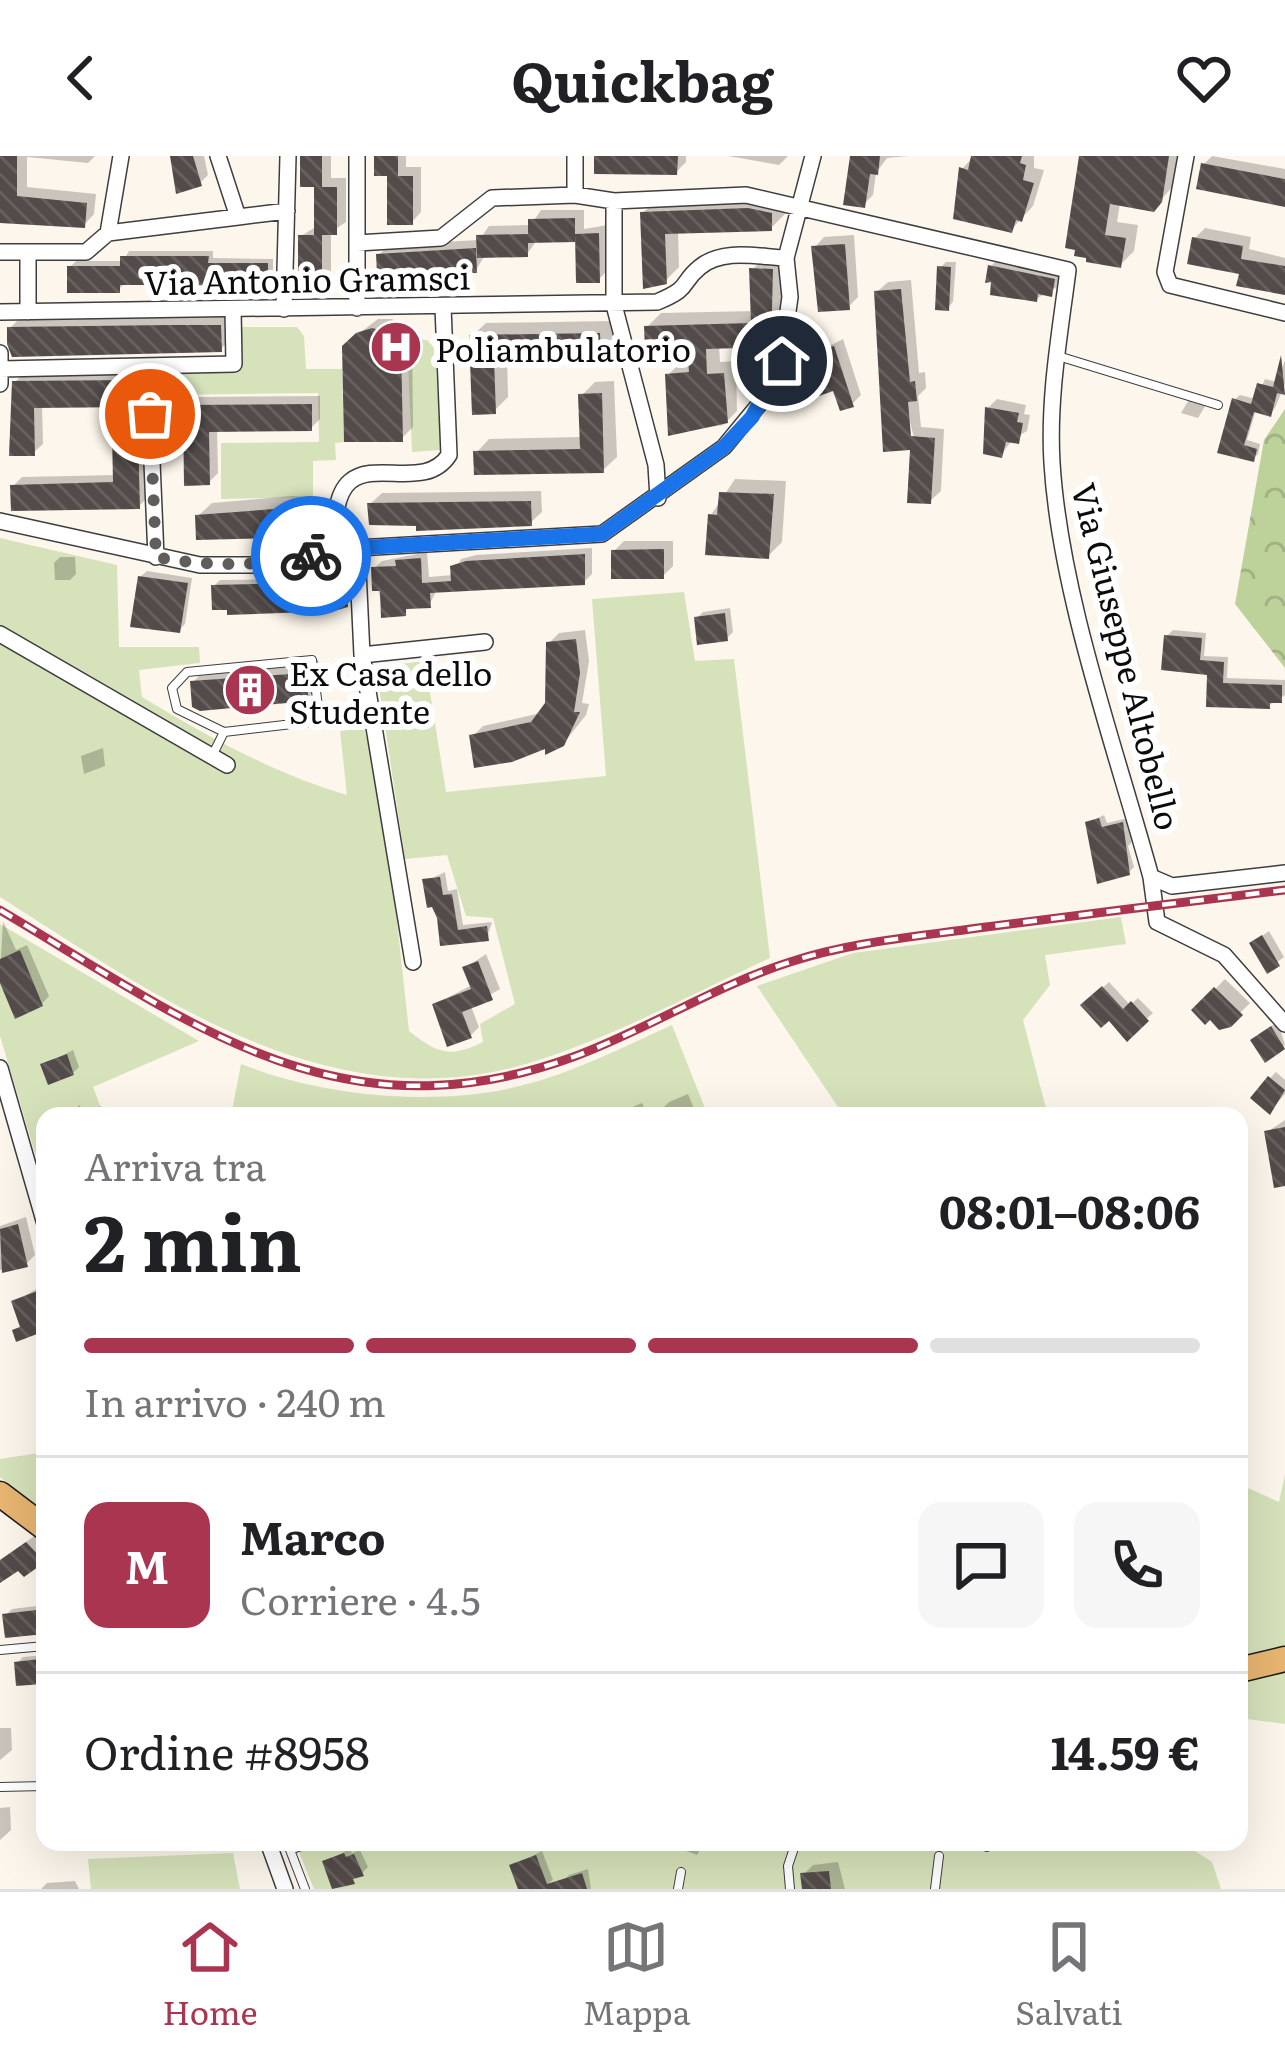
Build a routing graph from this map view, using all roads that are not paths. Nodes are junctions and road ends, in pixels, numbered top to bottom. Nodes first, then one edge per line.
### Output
1 (121, 156) edge
2 (218, 156) edge
3 (288, 156) edge
4 (357, 156) edge
5 (575, 156) edge
6 (813, 156) edge
7 (1186, 156) edge
8 (575, 195) junction
9 (614, 202) junction
10 (803, 209) junction
11 (287, 211) junction
12 (238, 218) junction
13 (108, 233) junction
14 (357, 243) junction
15 (0, 252) edge
16 (28, 252) junction
17 (786, 258) junction
18 (614, 304) junction
19 (443, 307) junction
20 (357, 308) junction
21 (233, 309) junction
22 (284, 309) junction
23 (0, 312) edge
24 (28, 312) junction
25 (1285, 313) edge
26 (0, 353) edge
27 (1057, 356) junction
28 (148, 367) junction
29 (0, 369) edge
30 (0, 384) edge
31 (1218, 405) dead end
32 (658, 498) junction
33 (0, 521) edge
34 (356, 548) junction
35 (336, 551) junction
36 (156, 557) junction
37 (0, 634) edge
38 (484, 642) dead end
39 (362, 655) junction
40 (371, 715) junction
41 (320, 722) junction
42 (224, 732) junction
43 (219, 760) joint
44 (1285, 873) edge
45 (1151, 877) junction
46 (413, 962) dead end
47 (1285, 1024) edge
48 (0, 1070) edge
49 (36, 1193) edge
50 (0, 1494) edge
51 (36, 1521) edge
52 (36, 1647) edge
53 (0, 1650) edge
54 (1285, 1660) edge
55 (1248, 1668) edge
56 (36, 1786) edge
57 (0, 1787) edge
58 (271, 1851) edge
59 (290, 1851) edge
60 (793, 1851) edge
61 (939, 1856) dead end
62 (681, 1872) dead end
63 (285, 1889) edge
64 (305, 1889) edge
65 (678, 1889) edge
66 (790, 1889) edge
67 (935, 1889) edge

1 - 13 street
2 - 12 street
3 - 11 street
4 - 14 street
5 - 8 street
6 - 10 street
7 - 25 street
8 - 9 street
8 - 14 street
9 - 10 street
9 - 18 street
10 - 17 street
10 - 27 street, Via Giuseppe Altobello
11 - 12 street
11 - 22 street
12 - 13 street
13 - 16 street
14 - 20 street
15 - 16 street
16 - 24 street
17 - 18 street, Via Antonio Gramsci
17 - 32 street
18 - 19 street, Via Antonio Gramsci
18 - 32 street
19 - 20 street, Via Antonio Gramsci
19 - 35 street
20 - 22 street, Via Antonio Gramsci
21 - 22 street, Via Antonio Gramsci
21 - 24 street, Via Antonio Gramsci
21 - 28 street
23 - 24 street, Via Antonio Gramsci
26 - 29 street
27 - 31 lane
27 - 45 street, Via Giuseppe Altobello
28 - 29 street
28 - 36 street
29 - 30 street
32 - 34 street
33 - 36 street
34 - 35 street
34 - 39 street
35 - 36 street
37 - 43 street
38 - 39 street
39 - 40 street
40 - 41 lane
40 - 46 street
41 - 42 lane
41 - 42 lane
42 - 43 lane
44 - 45 street
45 - 47 street, Via Giuseppe Altobello
48 - 49 street
50 - 51 main road
52 - 53 lane
54 - 55 main road
56 - 57 lane
58 - 63 street
59 - 64 lane
60 - 66 lane
61 - 67 lane
62 - 65 lane

